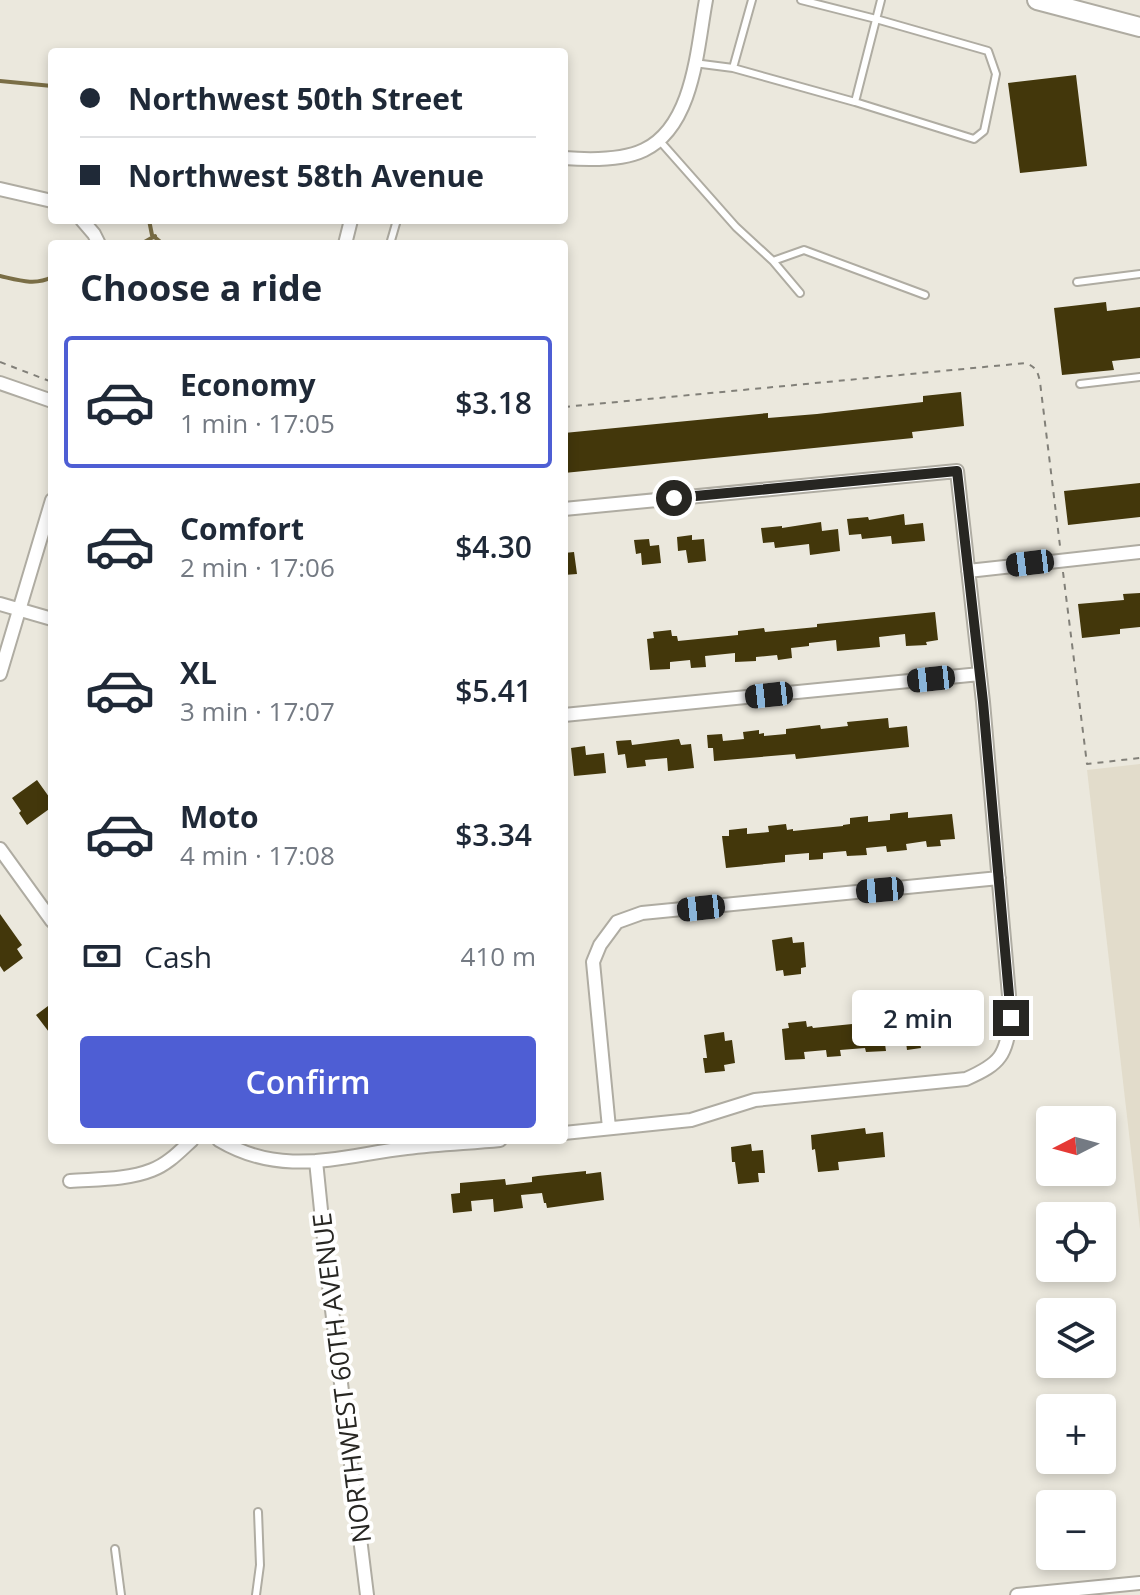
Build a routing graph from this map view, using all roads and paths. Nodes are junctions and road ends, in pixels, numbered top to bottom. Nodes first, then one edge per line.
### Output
1 (706, 0) edge
2 (752, 0) edge
3 (801, 0) edge
4 (881, 0) edge
5 (1037, 0) edge
6 (876, 19) junction
7 (1140, 27) edge
8 (694, 63) junction
9 (733, 68) junction
10 (855, 102) junction
11 (659, 140) junction
12 (568, 158) edge
13 (0, 189) edge
14 (48, 200) edge
15 (773, 261) junction
16 (1140, 274) edge
17 (1077, 282) dead end
18 (800, 293) dead end
19 (925, 295) dead end
20 (0, 362) edge
21 (1140, 377) edge
22 (48, 380) edge
23 (0, 383) edge
24 (1080, 384) dead end
25 (48, 400) edge
26 (568, 509) edge
27 (48, 513) edge
28 (1140, 552) edge
29 (968, 571) junction
30 (0, 604) edge
31 (19, 609) junction
32 (48, 618) edge
33 (0, 674) edge
34 (980, 674) junction
35 (568, 715) edge
36 (0, 849) edge
37 (999, 878) junction
38 (48, 915) edge
39 (609, 1128) junction
40 (568, 1133) edge
41 (188, 1144) edge
42 (227, 1144) edge
43 (408, 1144) edge
44 (316, 1161) junction
45 (70, 1181) dead end
46 (258, 1512) dead end
47 (115, 1549) dead end
48 (1140, 1583) edge
49 (121, 1595) edge
50 (256, 1595) edge
51 (367, 1595) edge
52 (1017, 1595) edge

1 - 8 street
2 - 9 lane
3 - 6 lane
4 - 6 lane
5 - 7 main road
6 - 10 lane
6 - 10 lane
8 - 9 lane
8 - 11 street
9 - 10 lane
11 - 12 street
11 - 15 lane
13 - 14 street
15 - 18 lane
15 - 19 lane
16 - 17 lane
20 - 22 path
21 - 24 lane
23 - 25 street
26 - 29 street
27 - 31 street
28 - 29 street
29 - 34 street
30 - 31 street
31 - 32 street
31 - 33 street
34 - 35 street
34 - 37 street
36 - 38 street
37 - 39 street
37 - 39 street
39 - 40 street
41 - 45 street
42 - 44 street
43 - 44 street
44 - 51 street, NORTHWEST 60TH AVENUE
46 - 50 lane
47 - 49 lane
48 - 52 street

